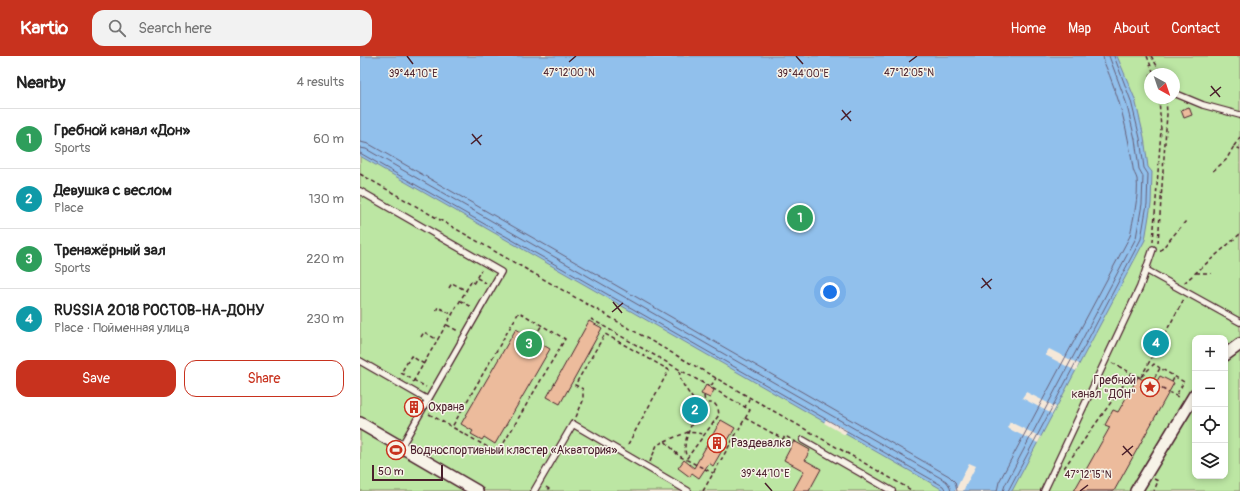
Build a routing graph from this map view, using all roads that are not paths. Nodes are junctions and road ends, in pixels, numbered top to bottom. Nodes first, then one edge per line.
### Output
1 (1180, 95) edge
2 (1240, 115) edge
3 (360, 191) edge
4 (1153, 249) road end
5 (1146, 270) junction
6 (1240, 322) edge
7 (1240, 344) edge
8 (1228, 353) edge
9 (360, 361) edge
10 (1192, 398) edge
11 (428, 400) junction
12 (360, 423) edge
13 (804, 440) road end
14 (401, 447) junction
15 (477, 491) edge
16 (534, 491) edge
17 (688, 491) edge
18 (892, 491) edge
19 (1044, 491) edge
20 (1136, 491) edge

1 - 2 lane
3 - 11 lane
4 - 5 lane
5 - 6 lane
5 - 19 lane
7 - 8 street
9 - 11 lane
10 - 20 street
11 - 14 lane
12 - 14 street
13 - 18 lane
14 - 15 street
16 - 17 lane

